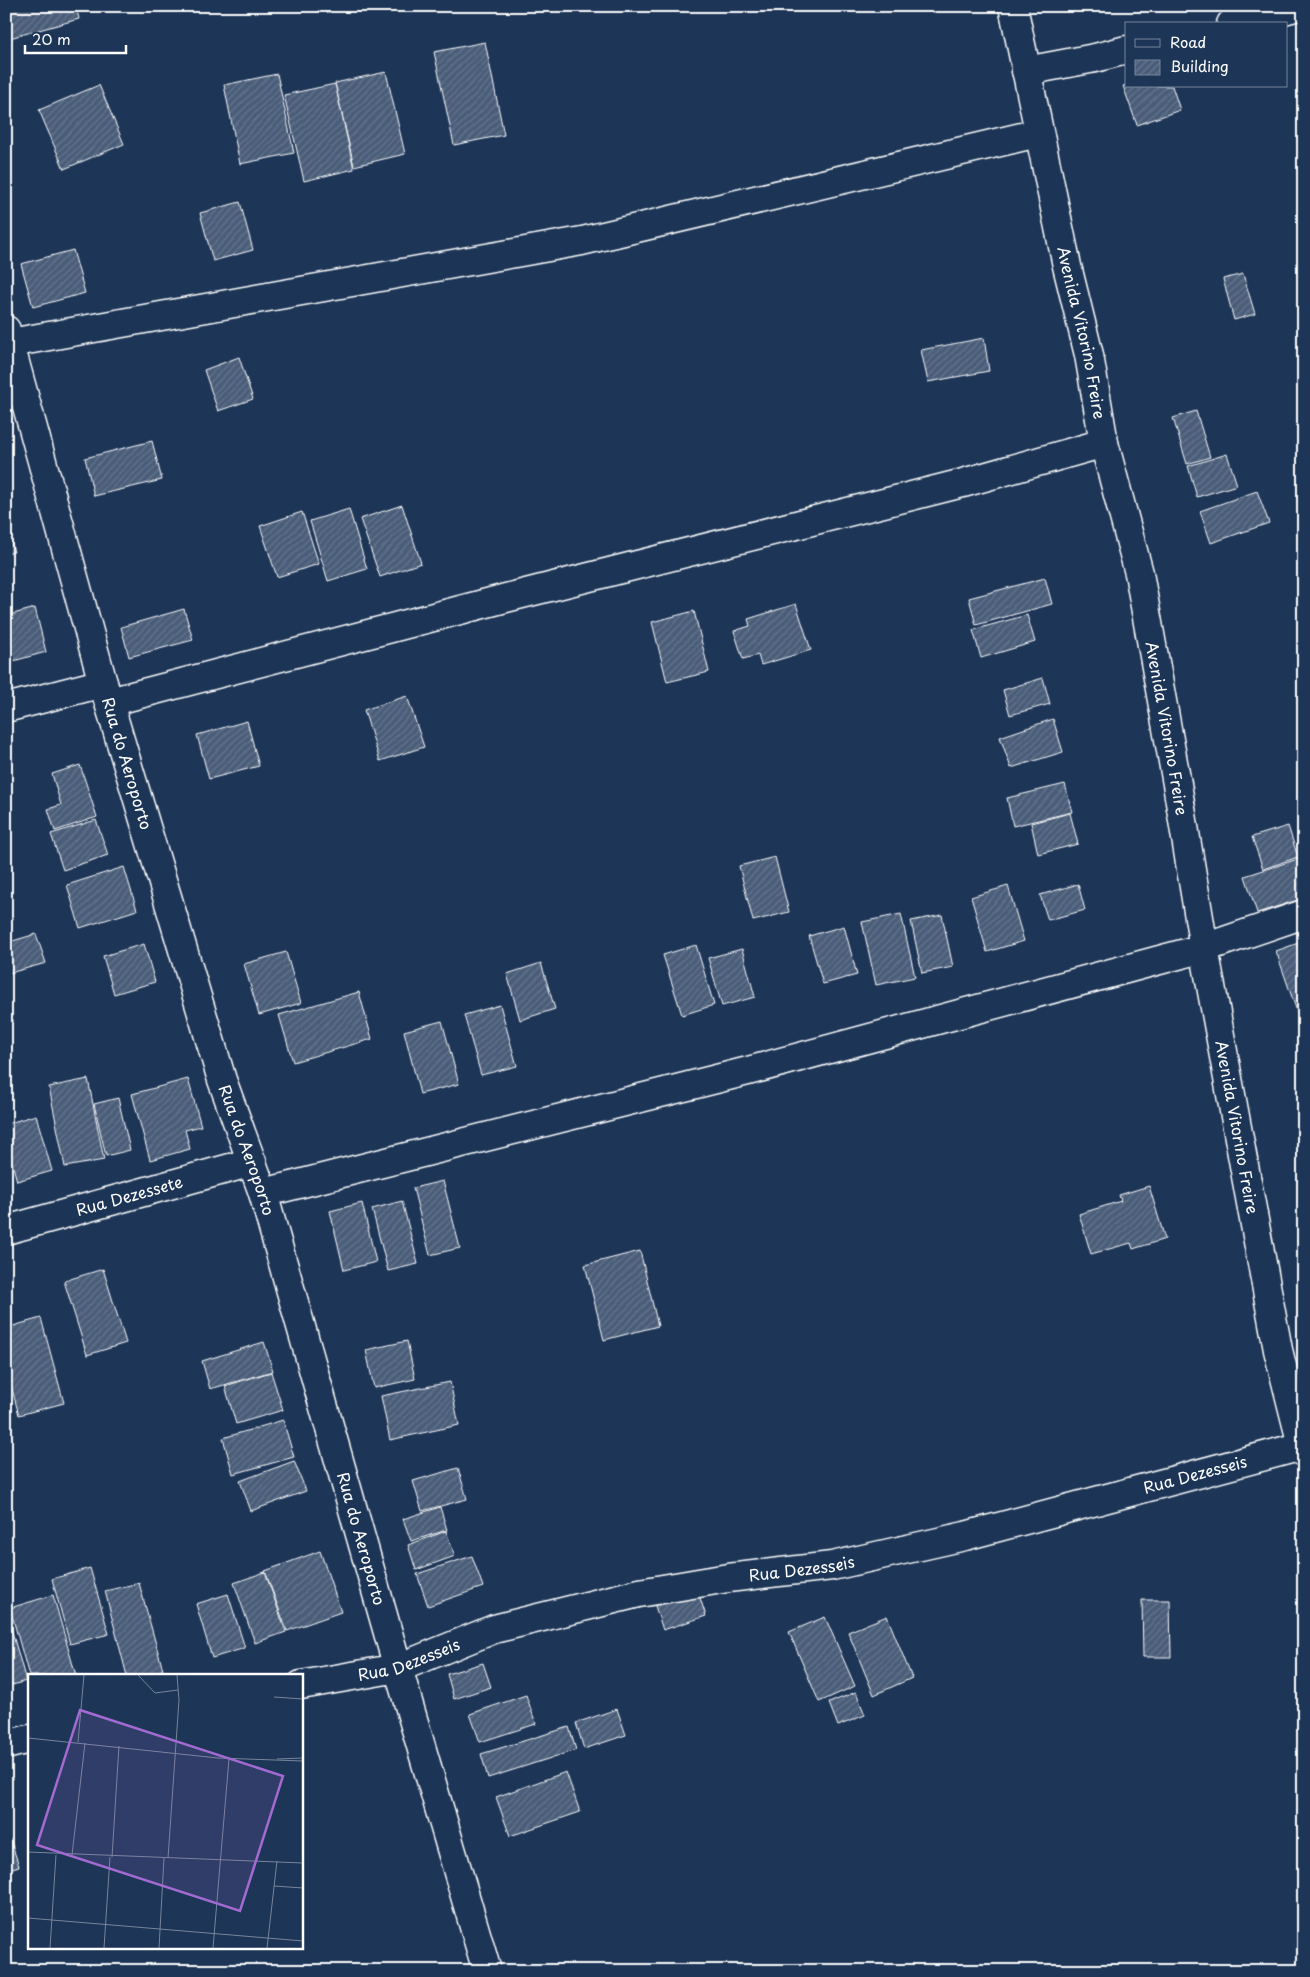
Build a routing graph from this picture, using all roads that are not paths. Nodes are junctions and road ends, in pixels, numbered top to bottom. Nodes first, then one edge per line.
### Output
1 (1013, 6) edge
2 (1299, 6) edge
3 (1239, 22) edge
4 (1125, 50) edge
5 (1026, 71) junction
6 (1038, 133) junction
7 (8, 336) edge
8 (1104, 443) junction
9 (106, 693) junction
10 (6, 708) edge
11 (1304, 914) edge
12 (1204, 948) junction
13 (252, 1162) junction
14 (263, 1193) junction
15 (6, 1230) edge
16 (1303, 1449) edge
17 (398, 1668) junction
18 (302, 1685) edge
19 (28, 1740) edge
20 (6, 1745) edge
21 (487, 1971) edge

1 - 5 street, Avenida Vitorino Freire
2 - 3 street
4 - 5 street
5 - 6 street, Avenida Vitorino Freire
6 - 7 street
6 - 8 street, Avenida Vitorino Freire
7 - 9 street, Rua do Aeroporto
8 - 9 street
8 - 12 street, Avenida Vitorino Freire
9 - 10 street
9 - 13 street, Rua do Aeroporto
11 - 12 street
12 - 14 street
12 - 16 street, Avenida Vitorino Freire
13 - 14 street, Rua do Aeroporto
13 - 15 street, Rua Dezessete
14 - 17 street, Rua do Aeroporto
16 - 17 street, Rua Dezesseis
17 - 18 street, Rua Dezesseis
17 - 21 street, Rua do Aeroporto
19 - 20 street

